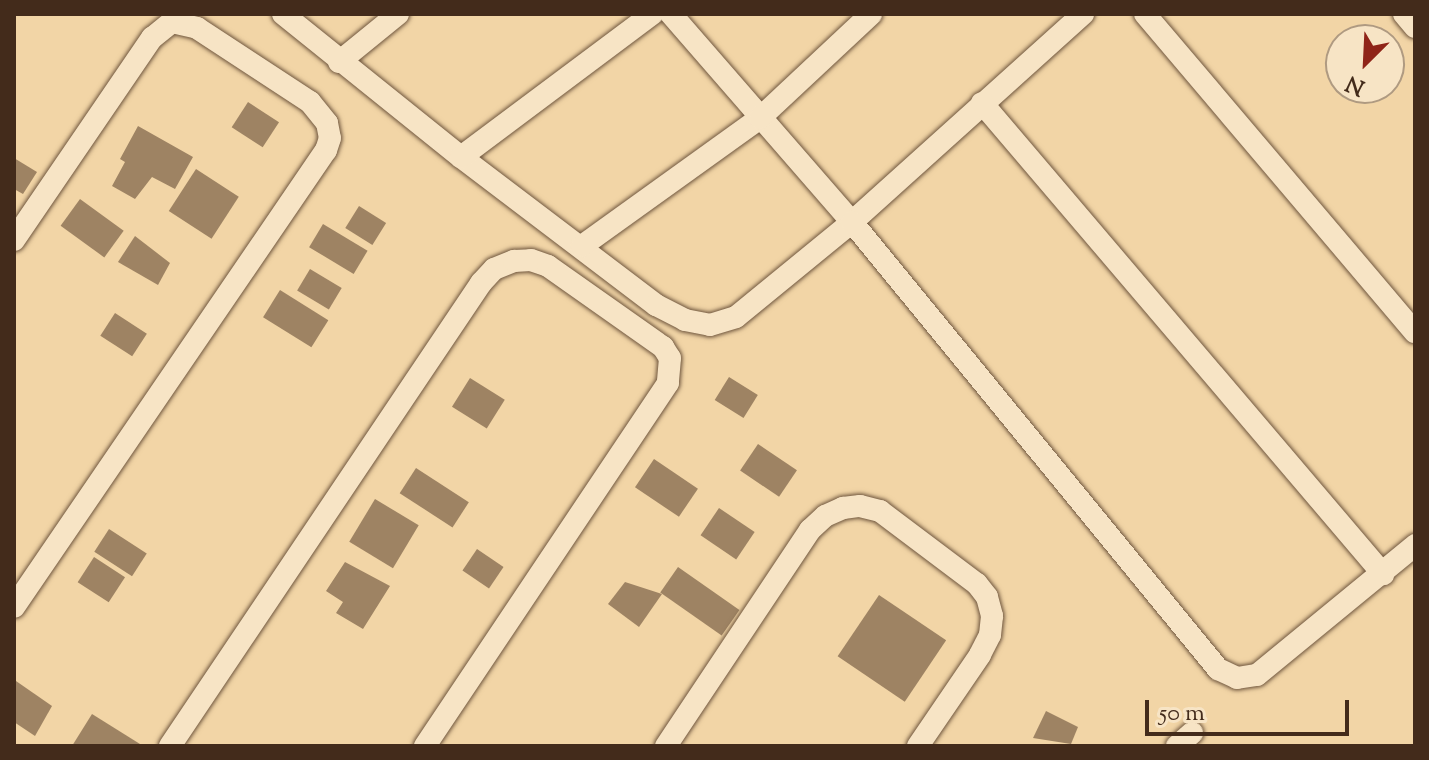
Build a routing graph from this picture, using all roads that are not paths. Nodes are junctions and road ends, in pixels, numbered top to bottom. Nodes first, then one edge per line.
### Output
1 (283, 14) edge
2 (398, 14) edge
3 (652, 14) edge
4 (671, 14) edge
5 (871, 14) edge
6 (1083, 14) edge
7 (1145, 14) edge
8 (1404, 14) edge
9 (1415, 27) edge
10 (339, 62) junction
11 (982, 103) junction
12 (760, 118) junction
13 (461, 157) junction
14 (852, 222) junction
15 (14, 240) edge
16 (582, 246) junction
17 (1415, 332) edge
18 (1415, 545) edge
19 (1383, 574) junction
20 (14, 607) edge
21 (170, 746) edge
22 (425, 746) edge
23 (666, 746) edge
24 (918, 746) edge

1 - 10 street
2 - 10 street
3 - 13 street
4 - 12 street
5 - 12 street
6 - 11 street
7 - 17 street
8 - 9 street
10 - 13 street
11 - 14 street
11 - 19 street
12 - 14 street
12 - 16 street
13 - 16 street
14 - 16 street
14 - 19 street
15 - 20 street
18 - 19 street
21 - 22 street
23 - 24 street

